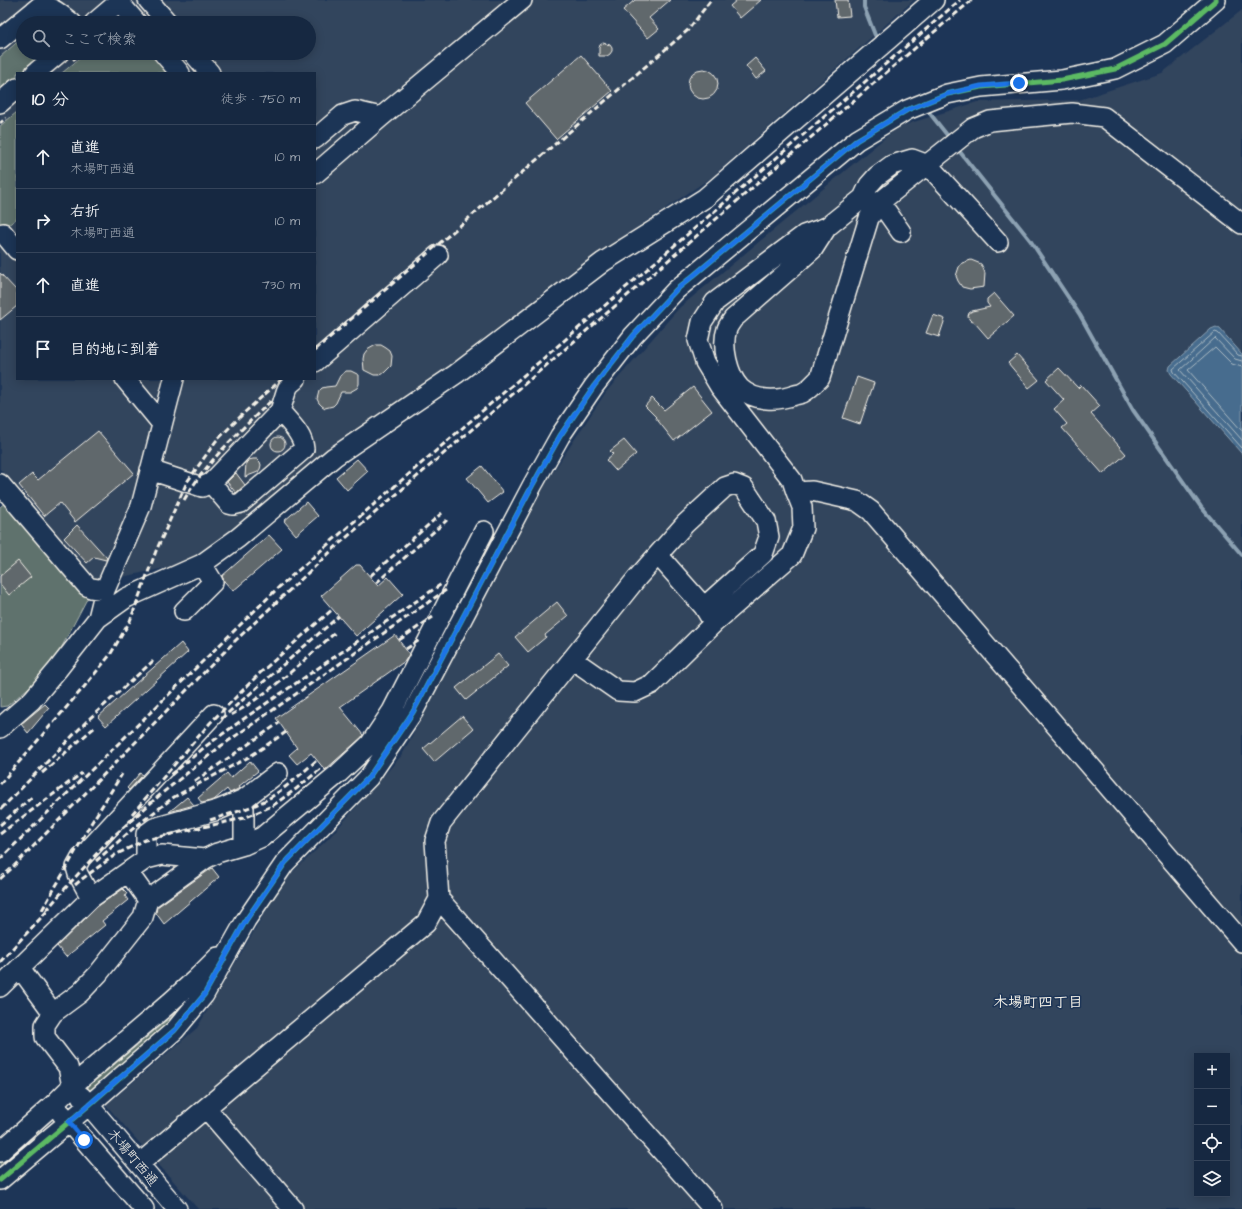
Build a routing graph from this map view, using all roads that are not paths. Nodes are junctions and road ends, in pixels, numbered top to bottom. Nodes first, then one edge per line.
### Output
1 (148, 0) edge
2 (522, 0) edge
3 (934, 0) edge
4 (1216, 0) edge
5 (119, 1) edge
6 (28, 16) edge
7 (63, 16) edge
8 (102, 16) edge
9 (131, 16) edge
10 (162, 16) edge
11 (16, 26) edge
12 (0, 39) edge
13 (51, 60) edge
14 (169, 60) edge
15 (199, 60) edge
16 (36, 72) edge
17 (179, 72) edge
18 (209, 72) edge
19 (16, 89) edge
20 (0, 103) edge
21 (381, 117) junction
22 (316, 138) edge
23 (934, 160) junction
24 (316, 173) edge
25 (869, 202) junction
26 (1242, 224) edge
27 (827, 227) junction
28 (902, 232) dead end
29 (3, 233) dead end
30 (998, 242) dead end
31 (16, 249) edge
32 (438, 255) dead end
33 (316, 361) edge
34 (126, 380) edge
35 (174, 380) edge
36 (295, 380) edge
37 (280, 411) junction
38 (162, 424) junction
39 (150, 470) junction
40 (211, 483) junction
41 (796, 492) junction
42 (3, 493) edge
43 (484, 531) dead end
44 (658, 555) junction
45 (202, 564) junction
46 (105, 590) junction
47 (704, 607) junction
48 (184, 611) dead end
49 (98, 618) junction
50 (714, 624) junction
51 (572, 660) junction
52 (214, 714) dead end
53 (0, 728) edge
54 (278, 773) dead end
55 (244, 799) junction
56 (244, 845) junction
57 (146, 859) junction
58 (205, 859) junction
59 (128, 872) junction
60 (91, 898) junction
61 (440, 899) junction
62 (148, 900) junction
63 (235, 938) junction
64 (1242, 942) edge
65 (20, 968) junction
66 (0, 986) edge
67 (53, 1013) junction
68 (72, 1086) junction
69 (54, 1104) junction
70 (89, 1105) junction
71 (206, 1108) junction
72 (69, 1122) junction
73 (0, 1152) edge
74 (139, 1164) junction
75 (0, 1180) edge
76 (144, 1209) edge
77 (177, 1209) edge
78 (293, 1209) edge
79 (713, 1209) edge

1 - 10 street
2 - 21 street
3 - 45 street
4 - 63 street
5 - 8 street
5 - 9 street
6 - 7 street
11 - 12 street
13 - 16 street
14 - 17 street
15 - 18 street
19 - 20 street
21 - 22 street
21 - 24 street
23 - 25 street
23 - 26 street
23 - 30 street
25 - 27 street
25 - 27 street
25 - 28 street
27 - 41 street
29 - 31 street
32 - 33 street
34 - 38 street
35 - 38 street
36 - 37 street
37 - 40 street
37 - 40 street
38 - 39 street
39 - 40 street
39 - 46 street
41 - 50 street
41 - 64 street
42 - 46 street
43 - 56 street
44 - 47 street
44 - 47 street
44 - 51 street
45 - 48 street
45 - 49 street
46 - 49 street
47 - 50 street
49 - 53 street
50 - 51 street
51 - 61 street
52 - 60 street
54 - 55 street
55 - 56 street
55 - 57 street
56 - 58 street
57 - 58 street
57 - 59 street
58 - 62 street
59 - 60 street
59 - 62 street
60 - 65 street
61 - 71 street
61 - 79 street
62 - 67 street
63 - 68 street
63 - 70 street
65 - 66 street
65 - 67 street
67 - 68 street
68 - 69 street
68 - 70 street, 木場町西通
69 - 72 street, 木場町西通
69 - 73 street
70 - 72 street
70 - 74 street, 木場町西通
71 - 74 street
71 - 78 street
72 - 75 street
72 - 76 street, 木場町西通
74 - 77 street, 木場町西通

